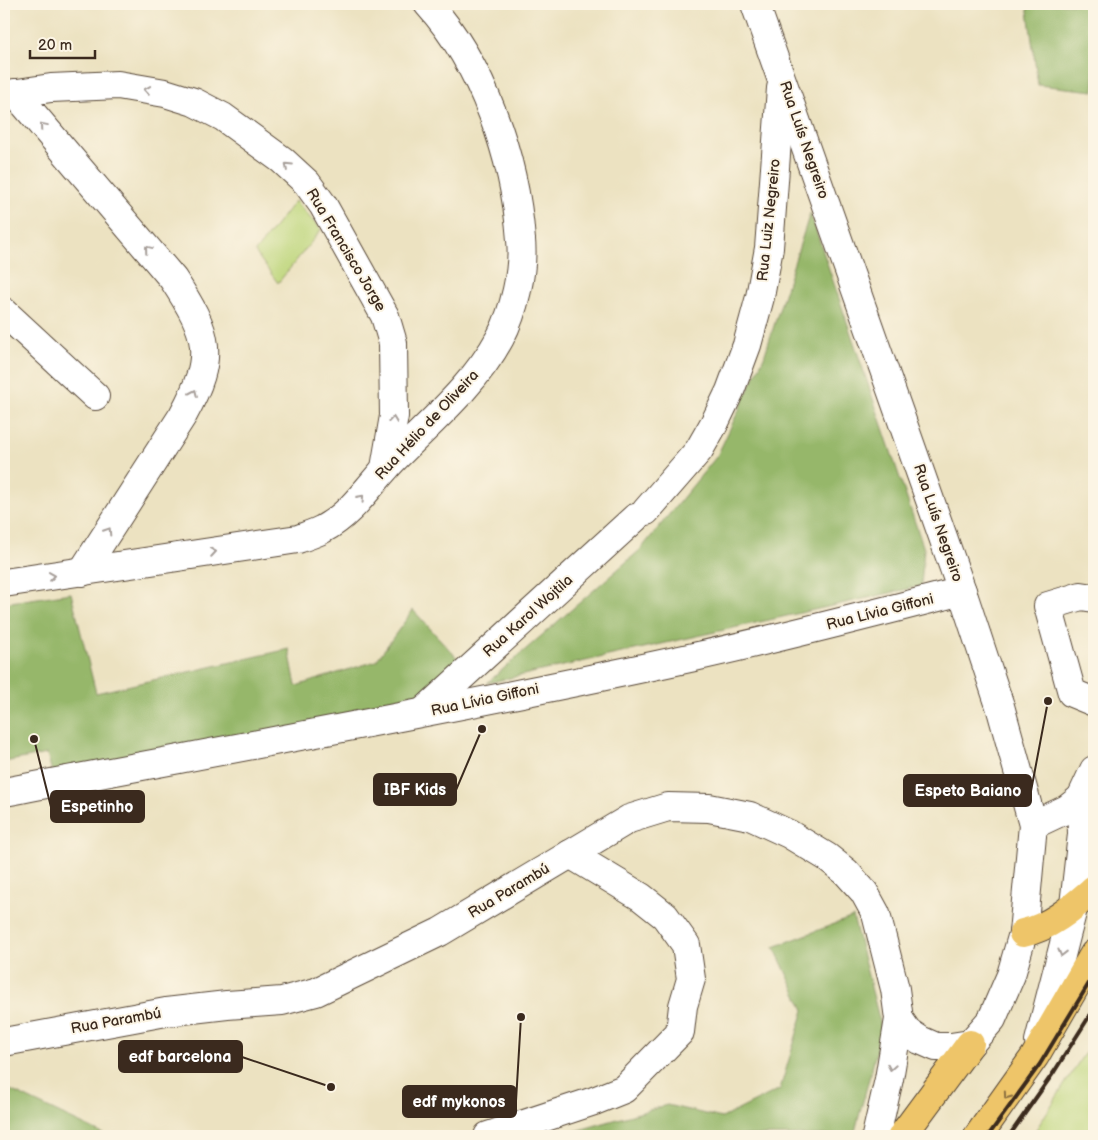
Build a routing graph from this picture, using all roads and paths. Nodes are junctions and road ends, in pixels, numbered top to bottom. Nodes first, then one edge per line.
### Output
1 (428, 4) edge
2 (755, 4) edge
3 (782, 76) junction
4 (9, 94) edge
5 (4, 312) edge
6 (95, 396) dead end
7 (385, 468) junction
8 (641, 514) joint
9 (82, 572) junction
10 (4, 583) edge
11 (962, 591) junction
12 (1094, 598) edge
13 (1094, 702) edge
14 (422, 713) junction
15 (1094, 770) edge
16 (4, 792) edge
17 (1081, 798) junction
18 (1033, 825) junction
19 (570, 854) junction
20 (1084, 897) edge
21 (1023, 933) junction
22 (1094, 954) edge
23 (899, 1019) junction
24 (4, 1042) edge
25 (970, 1044) junction
26 (1035, 1056) junction
27 (488, 1136) edge
28 (876, 1136) edge
29 (902, 1136) edge
30 (978, 1136) edge

1 - 7 street, Rua Hélio de Oliveira
2 - 3 street, Rua Luís Negreiro
3 - 8 street, Rua Luiz Negreiro
3 - 11 street, Rua Luís Negreiro
7 -> 4 street, Rua Francisco Jorge
9 -> 4 street
5 - 6 street
9 -> 7 street, Rua Hélio de Oliveira
8 - 14 street, Rua Karol Wojtila
10 -> 9 street, Rua Hélio de Oliveira
11 - 14 street, Rua Lívia Giffoni
11 - 18 street, Rua Luís Negreiro
12 - 13 street
14 - 16 street, Rua Lívia Giffoni
15 - 17 street
17 - 18 street
17 - 20 street
18 - 21 street, Rua Luís Negreiro
19 - 23 street, Rua Parambú
19 - 24 street, Rua Parambú
19 - 27 street
20 - 21 main road
20 -> 26 street
21 - 25 street, Rua Luís Negreiro
22 - 26 main road
23 - 25 street
23 -> 28 street, Rua Parambú
25 - 29 main road
26 -> 30 main road

